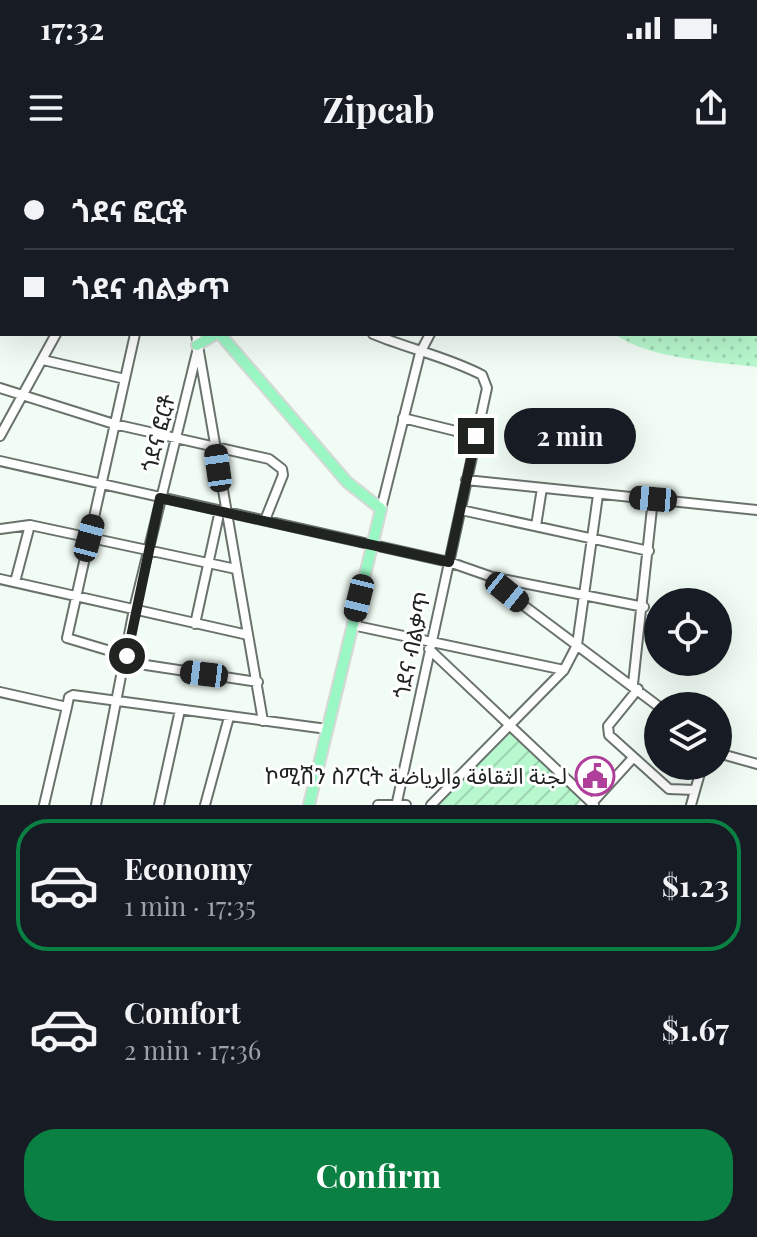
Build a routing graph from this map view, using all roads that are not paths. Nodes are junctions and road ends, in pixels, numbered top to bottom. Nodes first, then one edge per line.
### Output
1 (55, 336) edge
2 (135, 336) edge
3 (220, 336) edge
4 (378, 336) edge
5 (429, 336) edge
6 (197, 344) edge
7 (420, 353) junction
8 (43, 360) junction
9 (125, 379) junction
10 (0, 388) edge
11 (21, 398) junction
12 (403, 418) junction
13 (114, 424) junction
14 (0, 436) edge
15 (476, 436) junction
16 (175, 437) junction
17 (215, 446) junction
18 (0, 461) edge
19 (466, 480) junction
20 (103, 483) junction
21 (542, 488) junction
22 (598, 495) junction
23 (160, 498) junction
24 (653, 499) junction
25 (381, 509) junction
26 (222, 510) junction
27 (461, 510) junction
28 (757, 510) edge
29 (265, 520) junction
30 (30, 525) junction
31 (536, 526) junction
32 (0, 529) edge
33 (89, 538) junction
34 (590, 539) junction
35 (371, 545) junction
36 (148, 551) junction
37 (649, 551) junction
38 (449, 562) junction
39 (209, 564) junction
40 (236, 569) junction
41 (492, 577) junction
42 (0, 579) edge
43 (15, 582) junction
44 (646, 588) edge
45 (584, 593) junction
46 (74, 597) junction
47 (644, 607) joint
48 (134, 609) junction
49 (195, 624) junction
50 (352, 625) junction
51 (248, 635) junction
52 (430, 645) junction
53 (577, 645) junction
54 (126, 659) junction
55 (564, 670) junction
56 (258, 682) junction
57 (636, 687) junction
58 (0, 692) edge
59 (644, 694) edge
60 (119, 702) junction
61 (67, 707) junction
62 (180, 710) junction
63 (229, 717) junction
64 (263, 721) junction
65 (509, 724) junction
66 (327, 729) junction
67 (732, 757) edge
68 (632, 759) junction
69 (757, 764) edge
70 (698, 780) edge
71 (695, 790) junction
72 (401, 804) edge
73 (593, 804) edge
74 (44, 805) edge
75 (96, 805) edge
76 (159, 805) edge
77 (205, 805) edge
78 (309, 805) edge
79 (378, 805) edge
80 (431, 805) edge
81 (691, 805) edge

1 - 8 street
2 - 9 street
3 - 25 main road
4 - 7 street
5 - 7 street
6 - 16 street, ጎደና ፎርቶ
6 - 17 street
7 - 12 street
7 - 15 street, ጎደና ብልቃጥ
8 - 9 street
8 - 11 street
9 - 13 street
10 - 11 street
11 - 13 street
11 - 14 street
12 - 15 street
12 - 25 street
13 - 16 street
13 - 20 street
15 - 19 street, ጎደና ብልቃጥ
16 - 17 street
16 - 23 street, ጎደና ፎርቶ
17 - 26 street
17 - 29 street
18 - 20 street
19 - 21 street
19 - 27 street, ጎደና ብልቃጥ
20 - 23 street
20 - 33 street
21 - 22 street
21 - 31 street
22 - 24 street
22 - 34 street
23 - 26 street
23 - 36 street, ጎደና ፎርቶ
24 - 28 street
24 - 37 street
25 - 35 main road
26 - 29 street
26 - 39 street
26 - 40 street
27 - 31 street
27 - 38 street, ጎደና ብልቃጥ
29 - 35 street
30 - 32 street
30 - 33 street
30 - 43 street
31 - 34 street
33 - 36 street
33 - 46 street
34 - 37 street
34 - 45 street
35 - 38 street
35 - 50 main road
36 - 39 street
36 - 48 street, ጎደና ፎርቶ
37 - 44 street
38 - 41 street
38 - 52 street, ጎደና ብልቃጥ
39 - 40 street
39 - 49 street
40 - 51 street
41 - 45 street
41 - 53 street
42 - 43 street
43 - 46 street
45 - 47 street
45 - 53 street
46 - 48 street
46 - 54 street
47 - 57 street
48 - 49 street
48 - 54 street, ጎደና ፎርቶ
49 - 51 street
50 - 52 street
50 - 66 main road
51 - 56 street
52 - 55 street
52 - 65 street
52 - 72 street, ጎደና ብልቃጥ
53 - 55 street
53 - 57 street
54 - 56 street
54 - 60 street, ጎደና ፎርቶ
55 - 65 street
56 - 64 street
57 - 59 street
57 - 68 street
58 - 61 street
60 - 61 street
60 - 62 street
60 - 75 street, ጎደና ፎርቶ
61 - 74 street
62 - 63 street
62 - 76 street
63 - 64 street
63 - 77 street
64 - 66 street
65 - 73 street
65 - 80 street
66 - 78 main road
67 - 69 street
68 - 71 street
68 - 73 street
70 - 71 street
71 - 81 street
72 - 79 street

